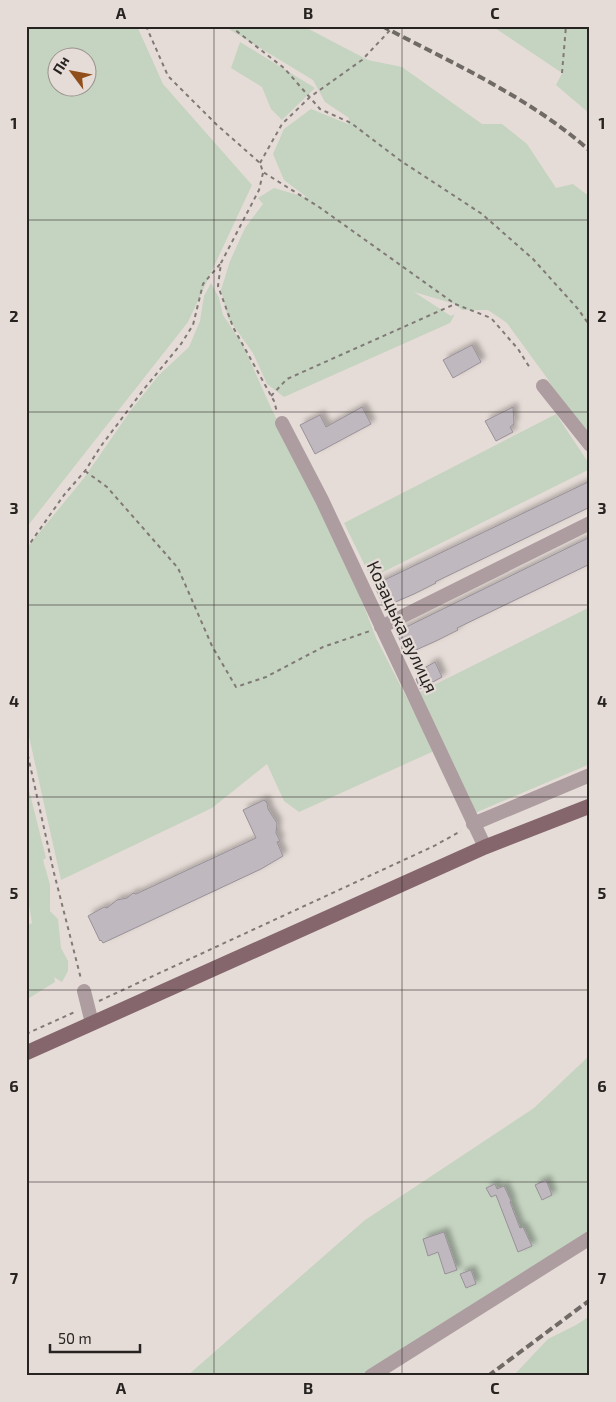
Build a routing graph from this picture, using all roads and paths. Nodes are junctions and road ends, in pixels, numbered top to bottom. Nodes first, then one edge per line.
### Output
1 (146, 26) edge
2 (230, 26) edge
3 (394, 26) edge
4 (566, 26) edge
5 (562, 73) dead end
6 (310, 97) junction
7 (260, 162) junction
8 (263, 172) junction
9 (221, 263) junction
10 (455, 304) junction
11 (590, 326) edge
12 (530, 368) dead end
13 (543, 386) dead end
14 (271, 396) junction
15 (282, 423) joint
16 (590, 445) edge
17 (85, 471) junction
18 (590, 523) edge
19 (26, 549) edge
20 (381, 627) junction
21 (26, 748) edge
22 (590, 775) edge
23 (590, 806) edge
24 (473, 824) junction
25 (485, 847) junction
26 (84, 991) joint
27 (88, 1007) junction
28 (92, 1023) junction
29 (26, 1034) edge
30 (26, 1053) edge
31 (590, 1238) edge
32 (371, 1376) edge

1 - 7 path
2 - 6 path
3 - 6 path
4 - 5 path
6 - 7 path
6 - 11 path
7 - 8 path
8 - 9 path
8 - 10 path
9 - 14 path
9 - 17 path
10 - 12 path
10 - 14 path
13 - 16 street
14 - 15 path
15 - 20 street, Козацька вулиця
17 - 19 path
17 - 20 path
18 - 20 street
20 - 24 street, Козацька вулиця
21 - 26 path
22 - 24 street
23 - 25 main road
24 - 25 street, Козацька вулиця
24 - 27 path
25 - 28 main road
26 - 27 street
27 - 28 street
27 - 29 path
28 - 30 main road
31 - 32 street

